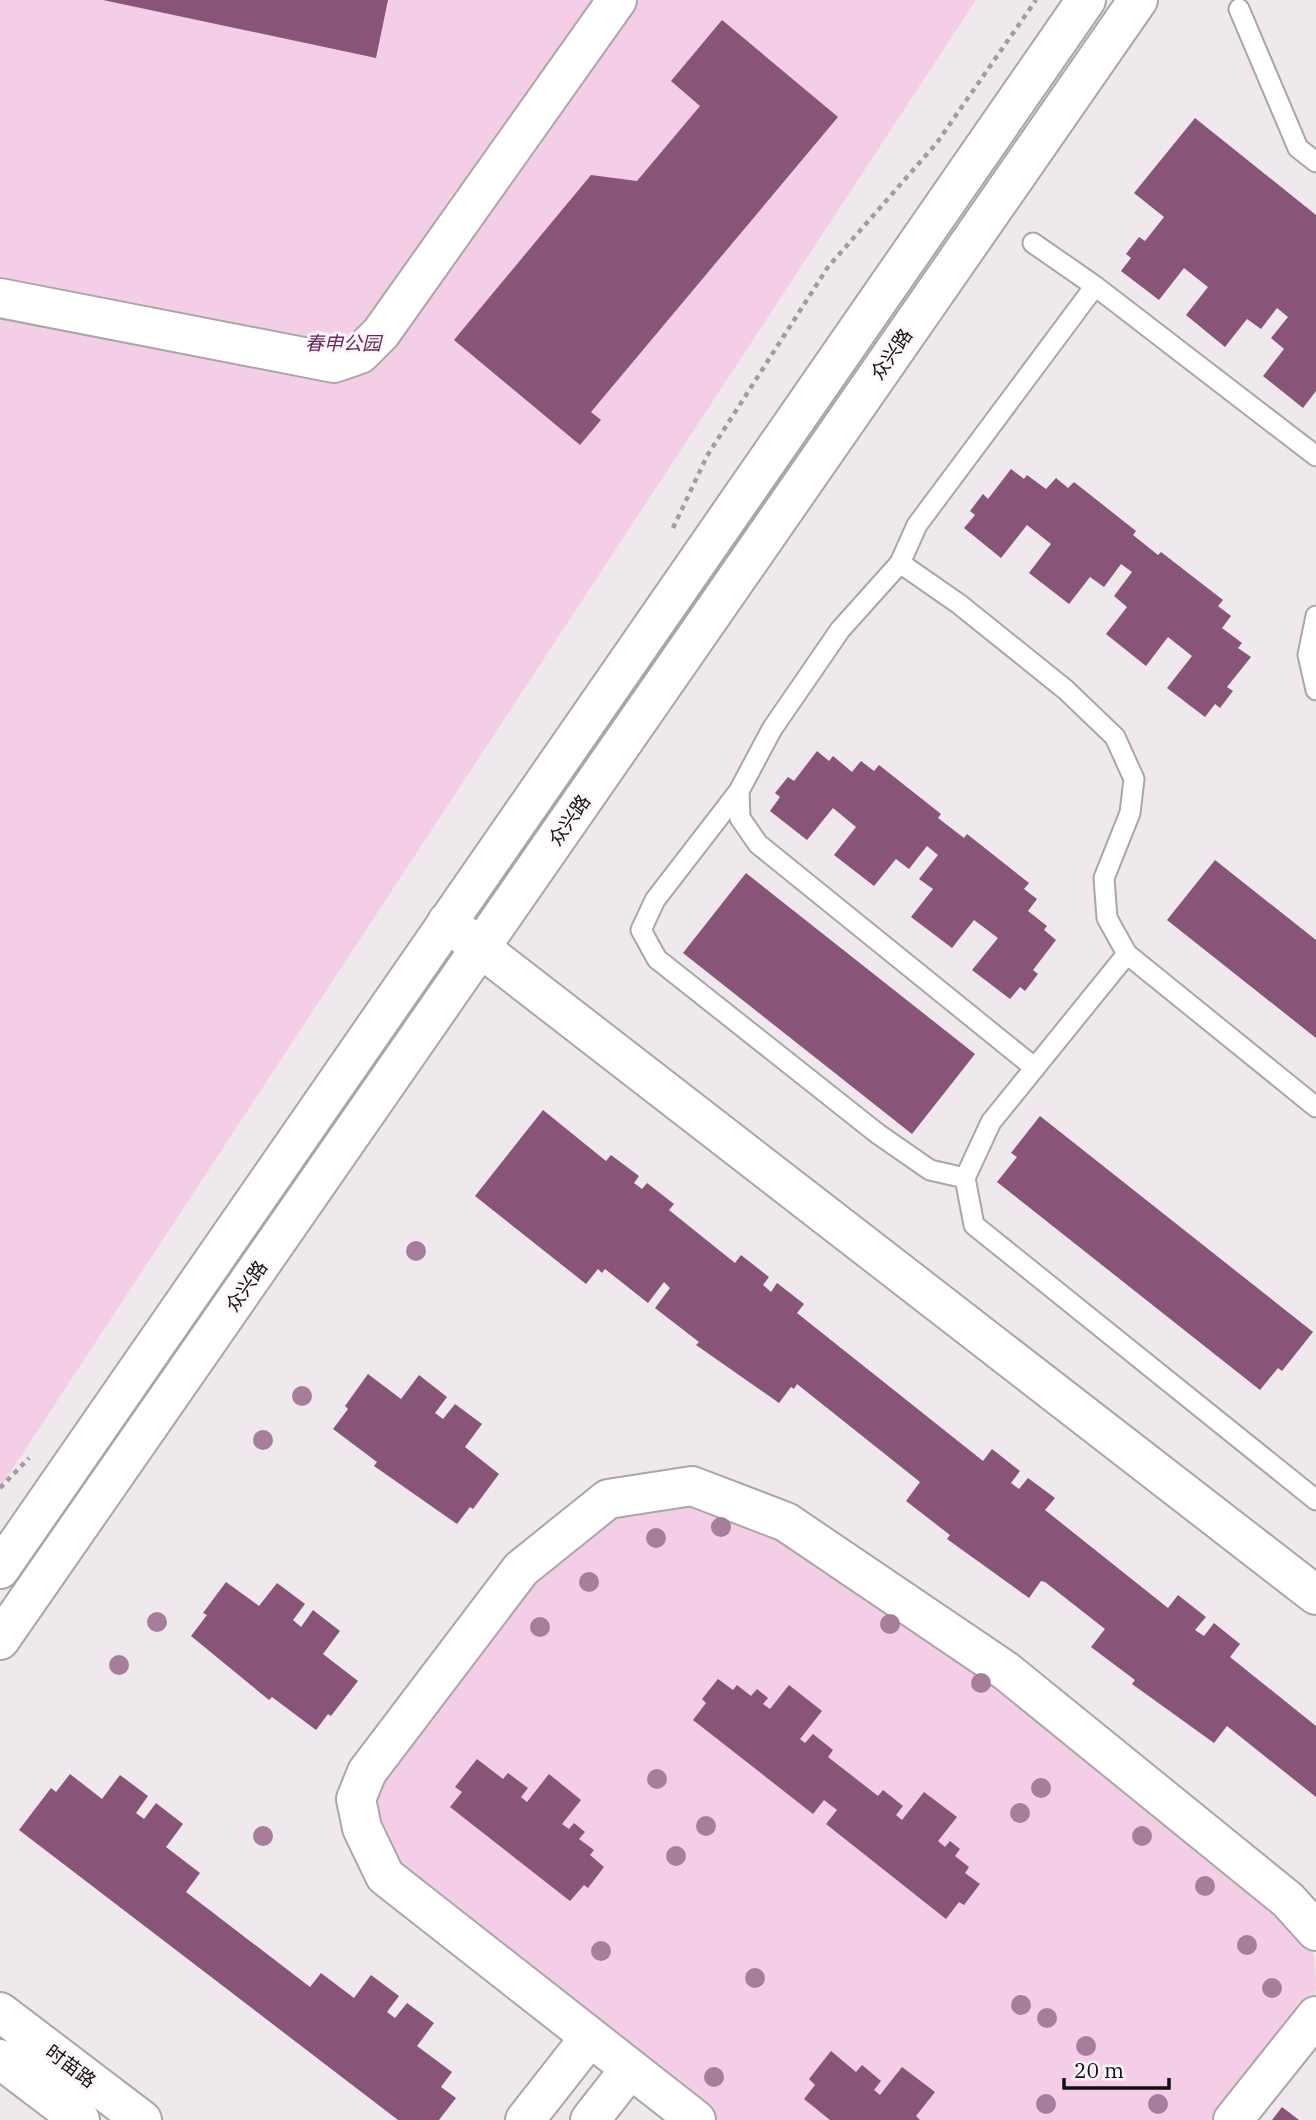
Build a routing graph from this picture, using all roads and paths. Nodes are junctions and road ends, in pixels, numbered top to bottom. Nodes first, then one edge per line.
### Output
1 (617, 0) edge
2 (1086, 0) edge
3 (1138, 0) edge
4 (1239, 9) dead end
5 (1316, 162) edge
6 (1034, 243) dead end
7 (1095, 286) junction
8 (0, 298) edge
9 (1316, 456) edge
10 (900, 563) junction
11 (1316, 616) edge
12 (1316, 690) edge
13 (739, 792) junction
14 (447, 922) junction
15 (481, 948) junction
16 (1127, 954) junction
17 (1035, 1068) junction
18 (1316, 1107) edge
19 (965, 1178) junction
20 (1316, 1500) edge
21 (0, 1569) edge
22 (1316, 1595) edge
23 (0, 1640) edge
24 (1316, 1931) edge
25 (0, 2012) edge
26 (1314, 2025) edge
27 (590, 2037) junction
28 (0, 2059) edge
29 (630, 2069) junction
30 (80, 2120) edge
31 (142, 2120) edge
32 (525, 2120) edge
33 (590, 2120) edge
34 (695, 2120) edge
35 (1233, 2120) edge

1 - 8 street
2 - 14 street
3 - 15 street, 众兴路
4 - 5 lane
6 - 7 lane
7 - 9 lane
7 - 10 lane
10 - 13 lane
10 - 16 lane
11 - 12 lane
13 - 17 lane
13 - 19 lane
14 - 15 street
14 - 21 street
15 - 22 street
15 - 23 street, 众兴路
16 - 17 lane
16 - 18 lane
17 - 19 lane
19 - 20 lane
24 - 27 street
25 - 31 street, 时苗路
26 - 35 street
27 - 29 street
27 - 32 street
28 - 30 street, 时苗路
29 - 33 street
29 - 34 street

